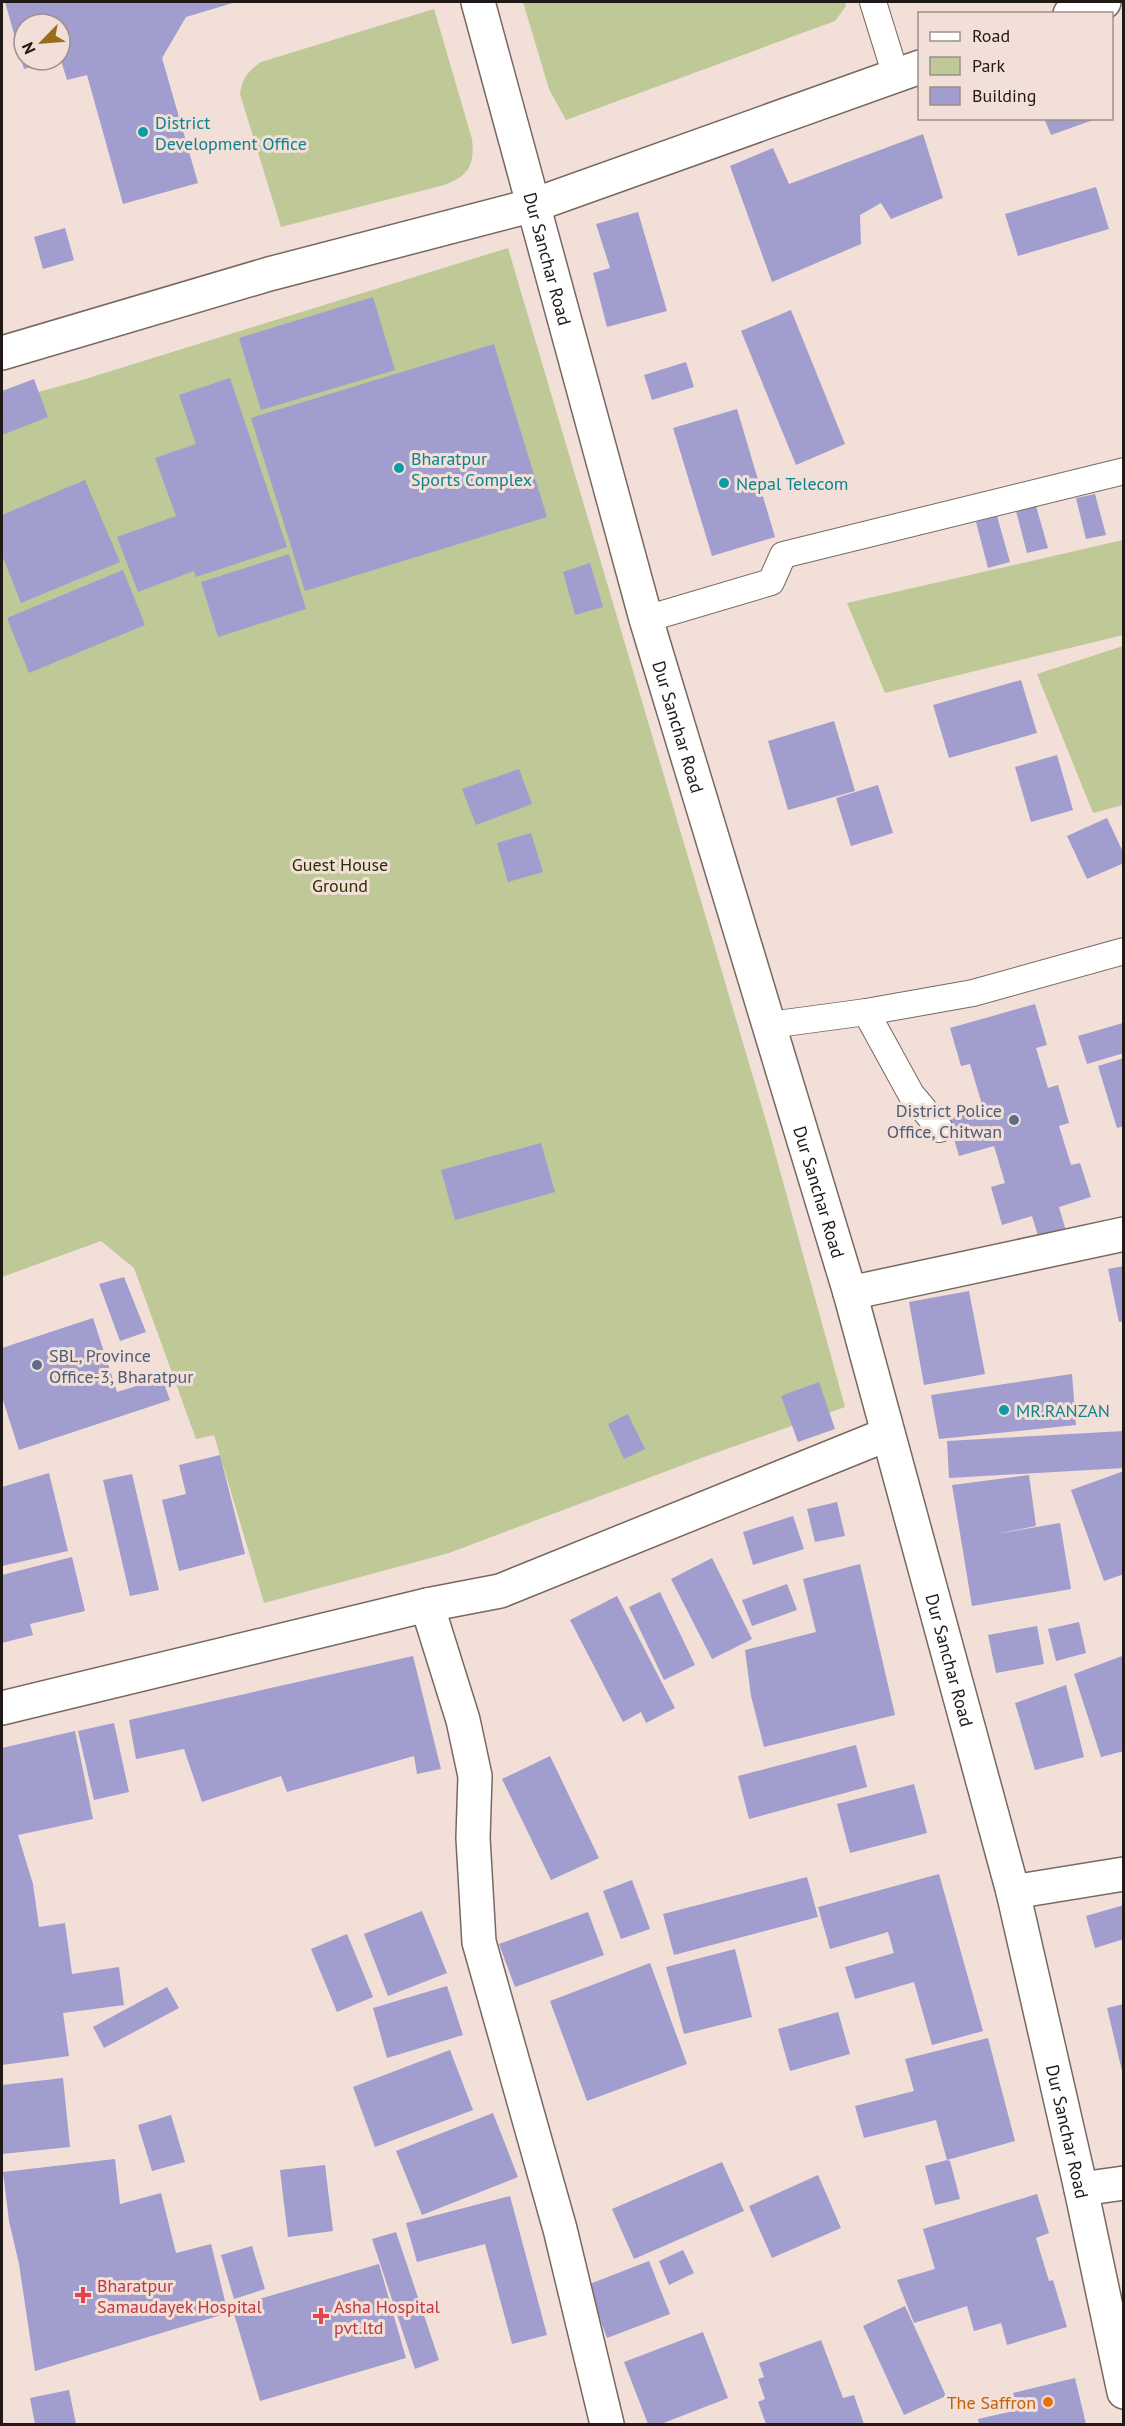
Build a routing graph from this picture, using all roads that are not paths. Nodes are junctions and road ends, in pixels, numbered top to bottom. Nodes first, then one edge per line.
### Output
1 (478, 2) edge
2 (873, 2) edge
3 (1104, 2) edge
4 (1076, 12) edge
5 (908, 72) edge
6 (534, 205) junction
7 (2, 353) edge
8 (1124, 471) edge
9 (646, 619) junction
10 (1124, 951) edge
11 (866, 1012) junction
12 (770, 1025) junction
13 (940, 1129) dead end
14 (1124, 1234) edge
15 (850, 1293) junction
16 (888, 1434) junction
17 (427, 1605) junction
18 (2, 1708) edge
19 (1124, 1874) edge
20 (1013, 1892) junction
21 (1124, 2183) edge
22 (1081, 2189) junction
23 (1124, 2392) edge
24 (608, 2424) edge

1 - 6 street, Dur Sanchar Road
2 - 5 lane
3 - 4 street
5 - 6 street
6 - 7 street
6 - 9 street, Dur Sanchar Road
8 - 9 lane
9 - 12 street, Dur Sanchar Road
10 - 11 lane
11 - 12 lane
11 - 13 lane
12 - 15 street, Dur Sanchar Road
14 - 15 street
15 - 16 street, Dur Sanchar Road
16 - 17 street
16 - 20 street, Dur Sanchar Road
17 - 18 street
17 - 24 street
19 - 20 street
20 - 22 street, Dur Sanchar Road
21 - 22 street
22 - 23 street, Dur Sanchar Road

